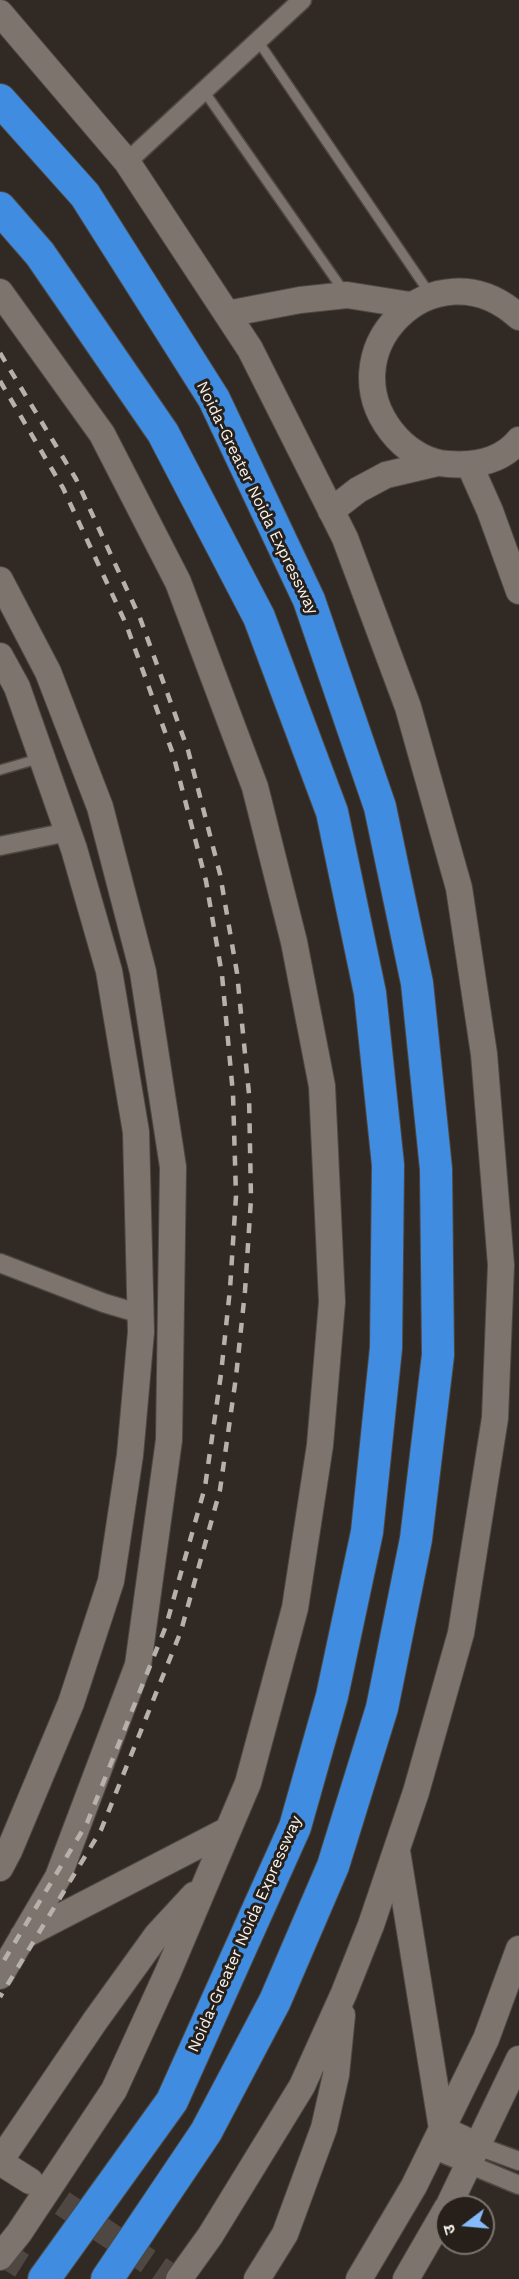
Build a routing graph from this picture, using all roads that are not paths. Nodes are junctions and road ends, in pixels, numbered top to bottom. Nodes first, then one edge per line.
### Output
1 (302, 0) edge
2 (0, 13) edge
3 (258, 41) junction
4 (204, 91) junction
5 (0, 100) edge
6 (127, 162) junction
7 (0, 208) edge
8 (0, 292) edge
9 (347, 295) junction
10 (421, 301) junction
11 (227, 314) junction
12 (519, 317) edge
13 (517, 451) edge
14 (436, 463) junction
15 (470, 466) junction
16 (331, 511) junction
17 (0, 580) edge
18 (518, 588) edge
19 (0, 656) edge
20 (41, 758) junction
21 (0, 770) edge
22 (68, 832) junction
23 (0, 846) edge
24 (0, 1263) edge
25 (141, 1314) junction
26 (228, 1830) junction
27 (397, 1848) junction
28 (0, 1868) edge
29 (206, 1882) junction
30 (23, 1936) junction
31 (519, 1949) edge
32 (0, 1976) edge
33 (344, 1993) junction
34 (519, 2059) edge
35 (437, 2139) junction
36 (473, 2155) junction
37 (0, 2161) edge
38 (519, 2161) edge
39 (30, 2181) tunnel mouth
40 (519, 2186) edge
41 (453, 2195) edge
42 (435, 2229) edge
43 (0, 2257) edge
44 (44, 2279) edge
45 (107, 2279) edge
46 (179, 2279) edge
47 (257, 2279) edge
48 (360, 2279) edge
49 (406, 2279) edge

1 - 3 street
2 - 6 street
3 - 4 street
3 - 10 lane
4 - 6 street
4 - 9 lane
5 - 45 highway, Noida-Greater Noida Expressway
6 - 11 street
7 - 44 highway, Noida-Greater Noida Expressway
8 - 26 street
9 - 10 street
9 - 11 street
10 - 12 street
10 - 14 street
11 - 16 street
13 - 15 street
14 - 15 street
14 - 16 street
15 - 18 street
16 - 27 street
17 - 30 street
19 - 20 street
20 - 21 lane
20 - 22 street
22 - 23 street
22 - 25 street
24 - 25 street
25 - 28 street
26 - 29 street
26 - 30 street
27 - 33 street
27 - 35 street
29 - 37 street
29 - 43 street
30 - 32 street
31 - 35 street
33 - 46 street
33 - 47 street
34 - 36 street
35 - 36 street
35 - 48 street
36 - 38 street
36 - 40 street
36 - 41 street
37 - 39 street
42 - 49 street

